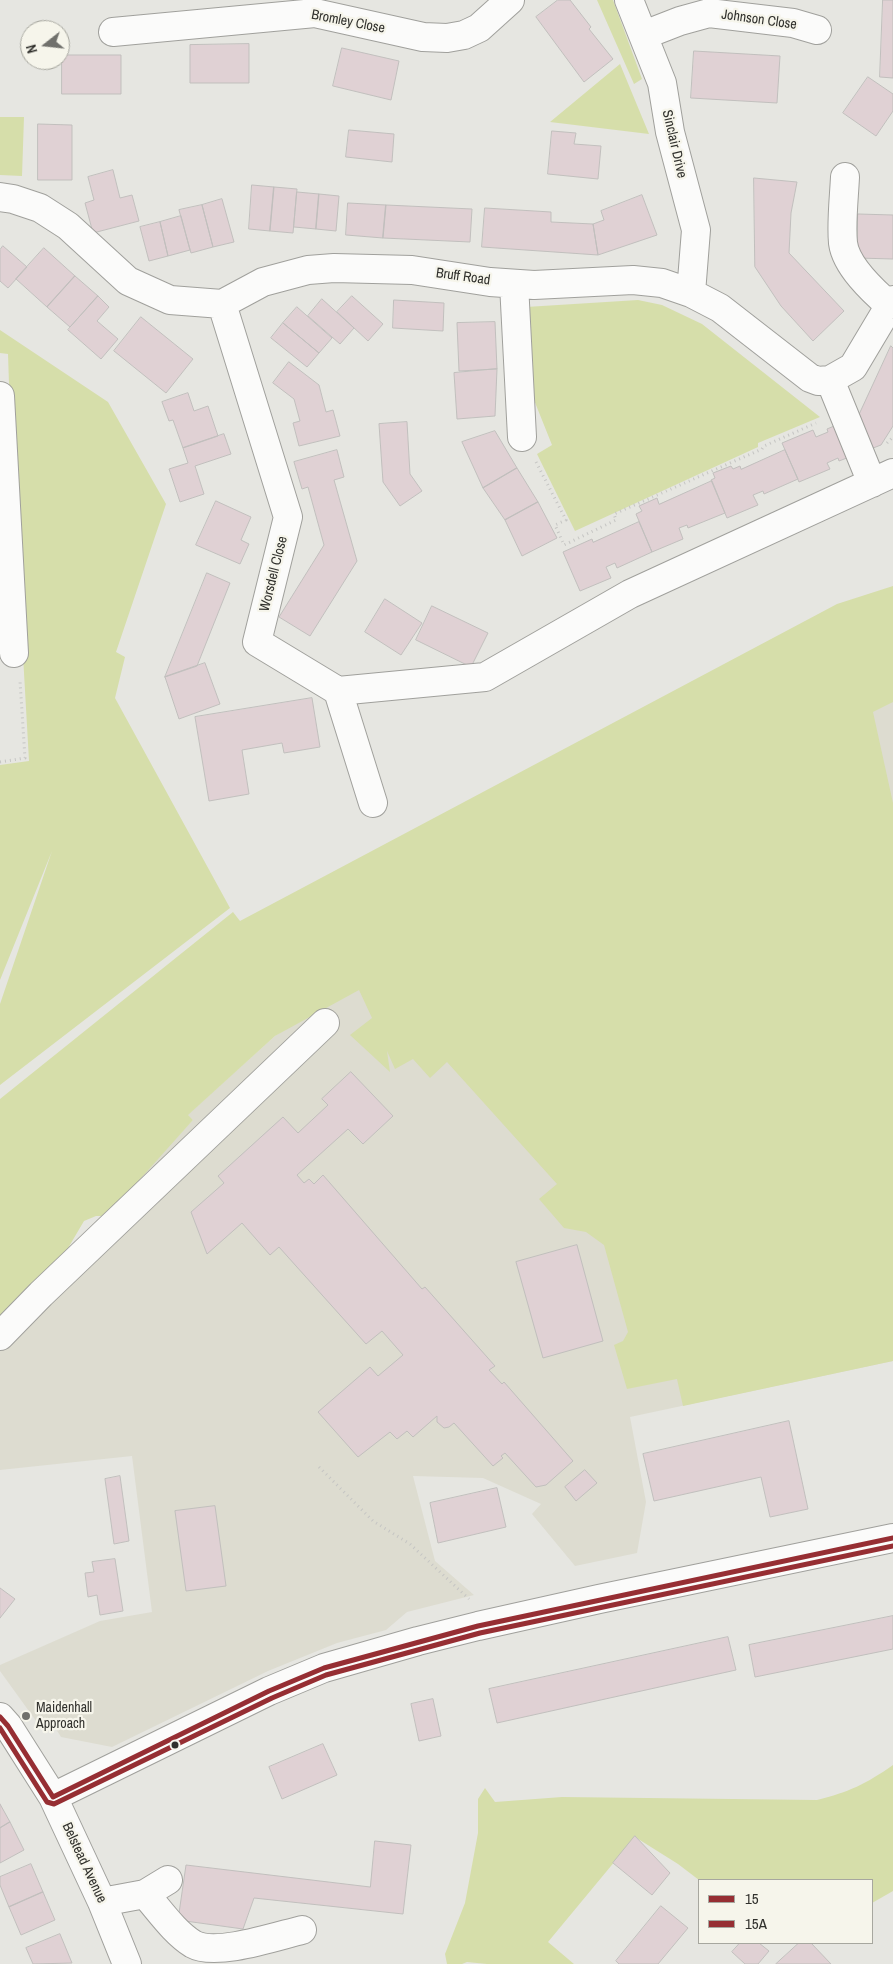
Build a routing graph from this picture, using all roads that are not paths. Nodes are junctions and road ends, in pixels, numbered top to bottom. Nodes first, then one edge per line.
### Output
1 (510, 0) edge
2 (629, 0) edge
3 (818, 30) dead end
4 (113, 32) dead end
5 (644, 35) junction
6 (845, 177) dead end
7 (0, 197) edge
8 (514, 284) junction
9 (691, 294) junction
10 (891, 302) edge
11 (222, 304) junction
12 (830, 380) junction
13 (0, 396) edge
14 (522, 437) road end
15 (883, 478) edge
16 (14, 653) road end
17 (338, 691) junction
18 (372, 803) dead end
19 (326, 1023) dead end
20 (0, 1336) edge
21 (893, 1538) edge
22 (0, 1717) edge
23 (53, 1796) junction
24 (168, 1880) dead end
25 (145, 1894) junction
26 (102, 1902) junction
27 (302, 1930) dead end
28 (127, 1964) edge

1 - 4 street, Bromley Close
2 - 5 street, Sinclair Drive
3 - 5 street, Johnson Close
5 - 9 street, Sinclair Drive
6 - 10 street
7 - 11 street
8 - 9 street, Bruff Road
8 - 11 street, Bruff Road
8 - 14 street
9 - 12 street, Bruff Road
10 - 12 street
11 - 17 street, Worsdell Close
12 - 15 street
13 - 16 street
15 - 17 street
17 - 18 street
19 - 20 street
21 - 23 street
22 - 23 street, Belstead Avenue
23 - 26 street, Belstead Avenue
24 - 25 street
25 - 26 street
25 - 27 street
26 - 28 street, Belstead Avenue

